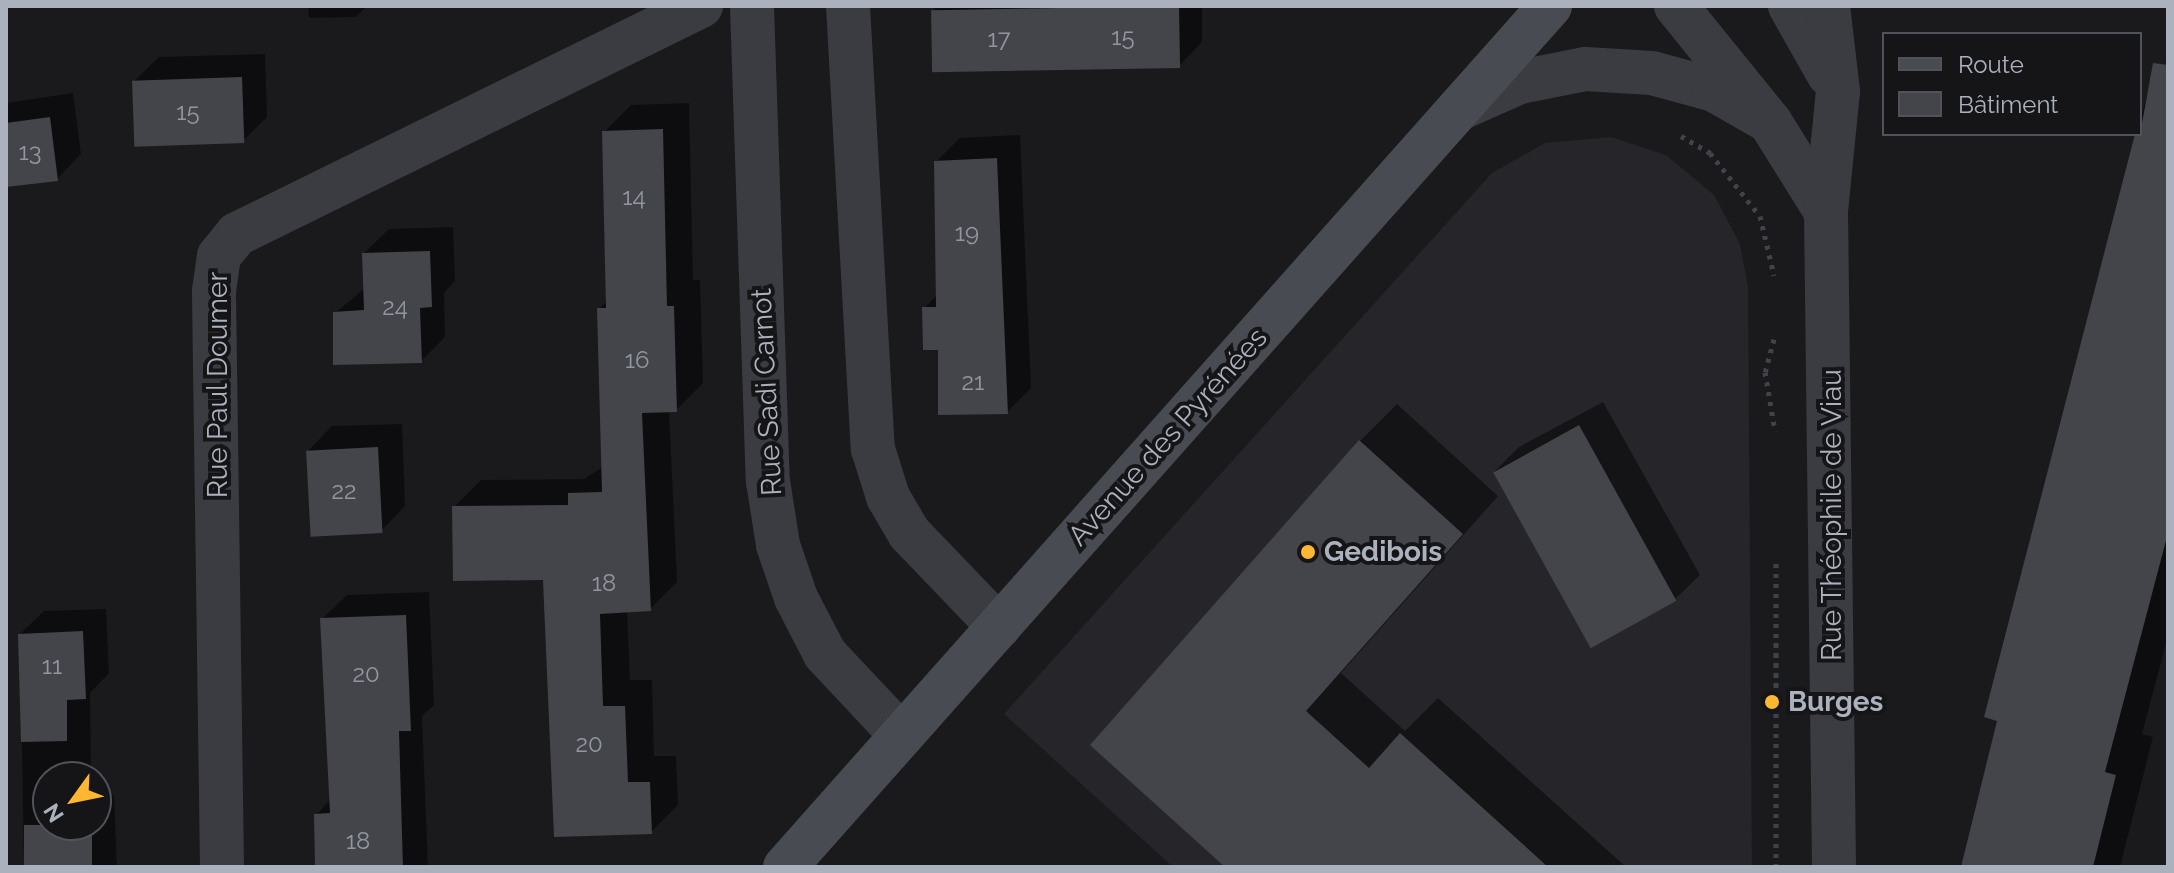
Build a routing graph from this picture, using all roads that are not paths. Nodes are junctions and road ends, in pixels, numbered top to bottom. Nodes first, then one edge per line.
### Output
1 (701, 6) edge
2 (752, 6) edge
3 (848, 6) edge
4 (1550, 6) edge
5 (1676, 6) edge
6 (1790, 6) edge
7 (1828, 6) edge
8 (1838, 91) junction
9 (1459, 109) junction
10 (1770, 122) junction
11 (1826, 212) junction
12 (999, 627) junction
13 (902, 736) junction
14 (222, 867) edge
15 (785, 867) edge
16 (1834, 867) edge

1 - 14 street, Rue Paul Doumer
2 - 13 street, Rue Sadi Carnot
3 - 12 street
4 - 9 main road, Avenue des Pyrénées
5 - 10 street
6 - 8 street
7 - 8 street, Rue Théophile de Viau
8 - 11 street, Rue Théophile de Viau
9 - 10 street
9 - 12 main road, Avenue des Pyrénées
10 - 11 street
11 - 16 street, Rue Théophile de Viau
12 - 13 main road, Avenue des Pyrénées
13 - 15 main road, Avenue des Pyrénées

